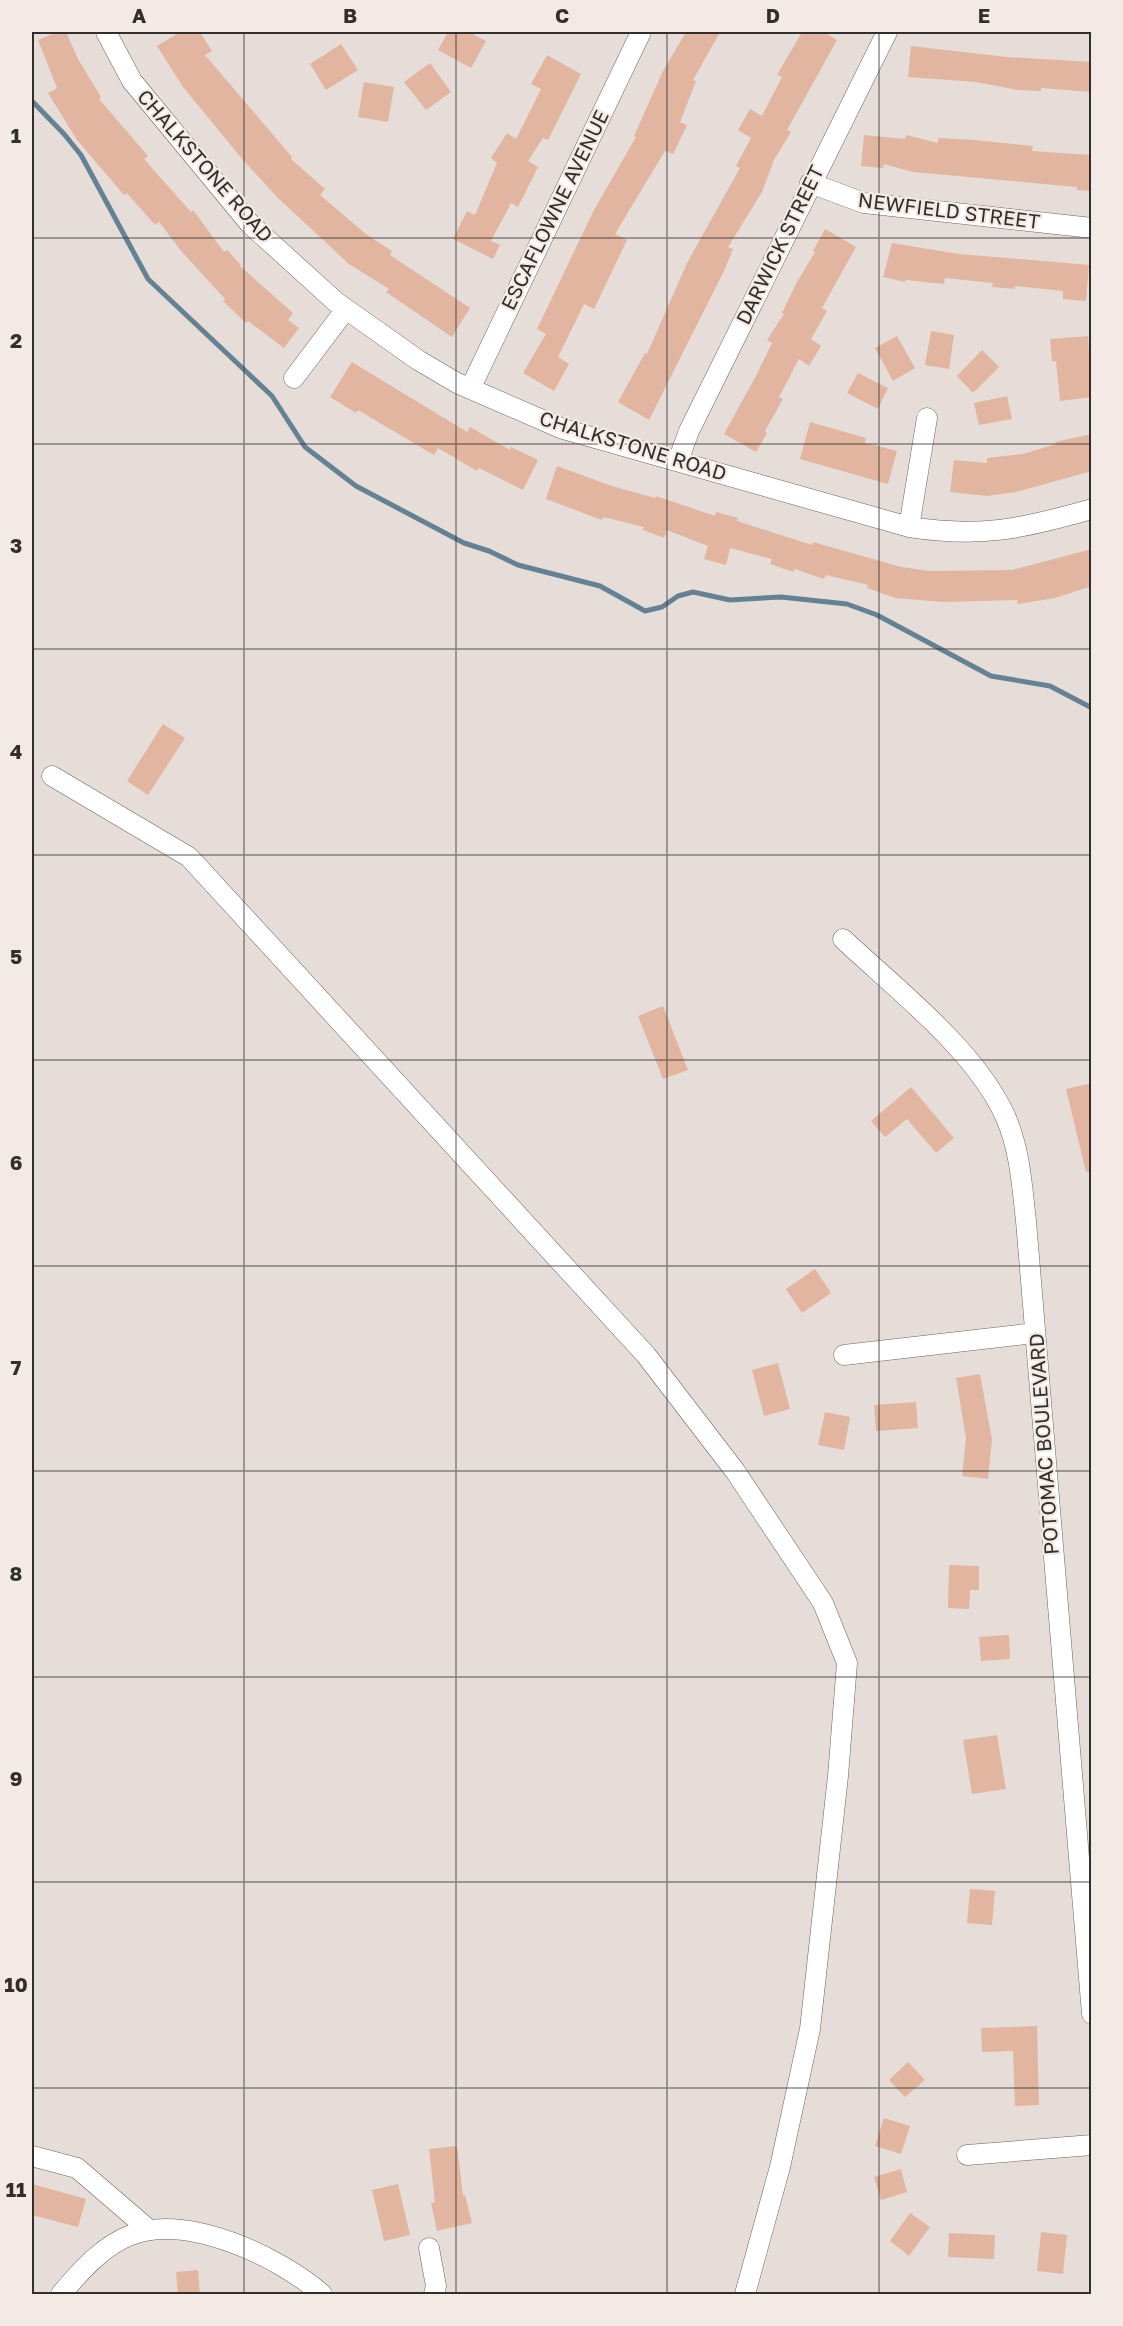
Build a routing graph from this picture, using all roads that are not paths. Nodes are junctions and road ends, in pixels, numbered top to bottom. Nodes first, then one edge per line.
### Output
1 (106, 32) edge
2 (641, 32) edge
3 (887, 32) edge
4 (810, 183) junction
5 (1092, 228) edge
6 (346, 309) junction
7 (294, 378) dead end
8 (470, 389) junction
9 (927, 418) dead end
10 (678, 461) junction
11 (1092, 509) edge
12 (909, 527) junction
13 (52, 776) dead end
14 (843, 939) dead end
15 (1035, 1333) junction
16 (844, 1355) dead end
17 (1092, 2014) edge
18 (1092, 2145) edge
19 (967, 2155) dead end
20 (32, 2156) edge
21 (148, 2229) junction
22 (429, 2248) dead end
23 (61, 2295) edge
24 (322, 2295) edge
25 (434, 2295) edge
26 (745, 2295) edge

1 - 6 street, CHALKSTONE ROAD
2 - 8 street, ESCAFLOWNE AVENUE
3 - 4 street, DARWICK STREET
4 - 5 street, NEWFIELD STREET
4 - 10 street, DARWICK STREET
6 - 7 street
6 - 8 street, CHALKSTONE ROAD
8 - 10 street, CHALKSTONE ROAD
9 - 12 street
10 - 12 street, CHALKSTONE ROAD
11 - 12 street, CHALKSTONE ROAD
13 - 26 street
14 - 15 street, POTOMAC BOULEVARD
15 - 16 street
15 - 17 street, POTOMAC BOULEVARD
18 - 19 street
20 - 21 street
21 - 23 street
21 - 24 street
22 - 25 street

